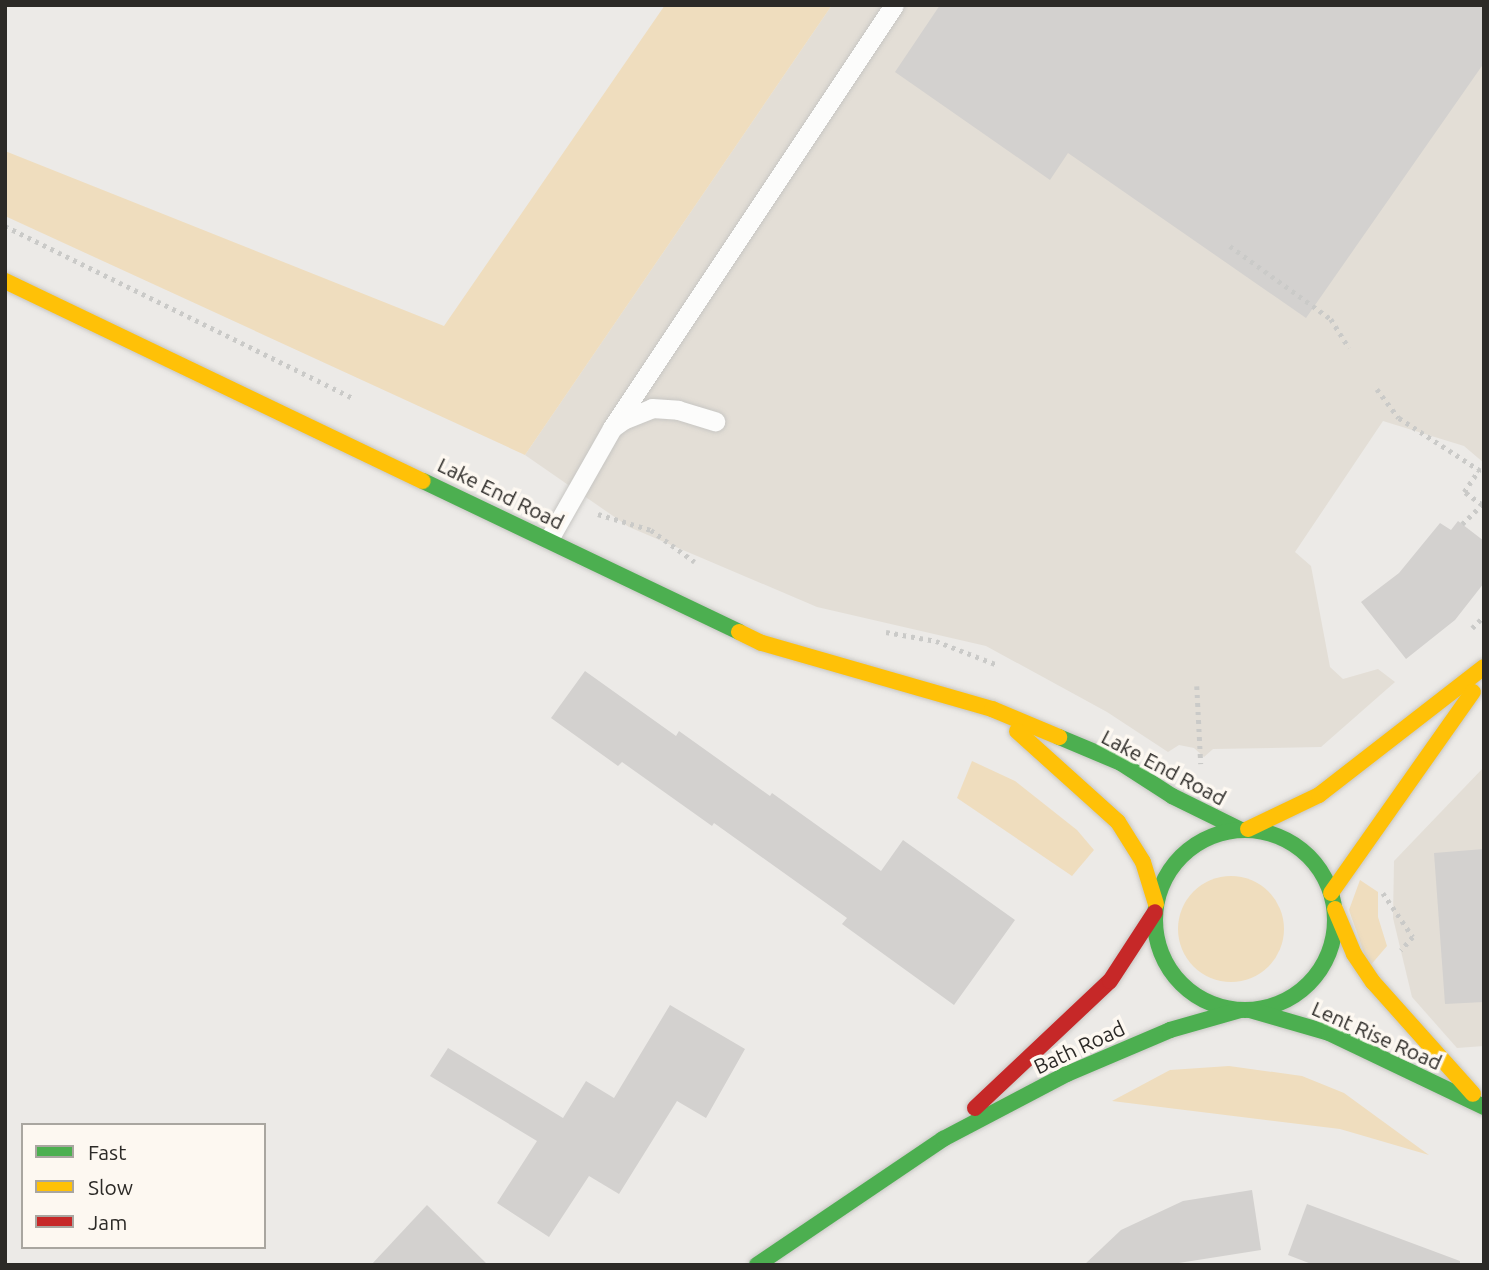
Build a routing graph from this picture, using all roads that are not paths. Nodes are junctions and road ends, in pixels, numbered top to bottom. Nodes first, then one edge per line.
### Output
1 (894, 5) edge
2 (5, 281) edge
3 (715, 421) dead end
4 (612, 428) junction
5 (549, 539) junction
6 (1484, 667) edge
7 (1484, 677) edge
8 (992, 709) junction
9 (1244, 830) junction
10 (1333, 901) junction
11 (1156, 908) junction
12 (1245, 1010) junction
13 (1484, 1107) edge
14 (943, 1139) junction
15 (757, 1265) edge

1 - 4 lane
2 - 5 main road, Lake End Road
3 - 4 lane
4 - 5 lane
5 - 8 main road, Lake End Road
6 - 9 main road
7 - 10 main road
8 - 9 main road, Lake End Road
8 - 11 main road, Lake End Road
9 - 10 main road
9 - 11 main road
10 - 12 main road
10 - 13 main road, Lent Rise Road
11 - 12 main road
11 - 14 main road, Bath Road
12 - 13 main road, Lent Rise Road
12 - 14 main road, Bath Road
14 - 15 main road, Bath Road

